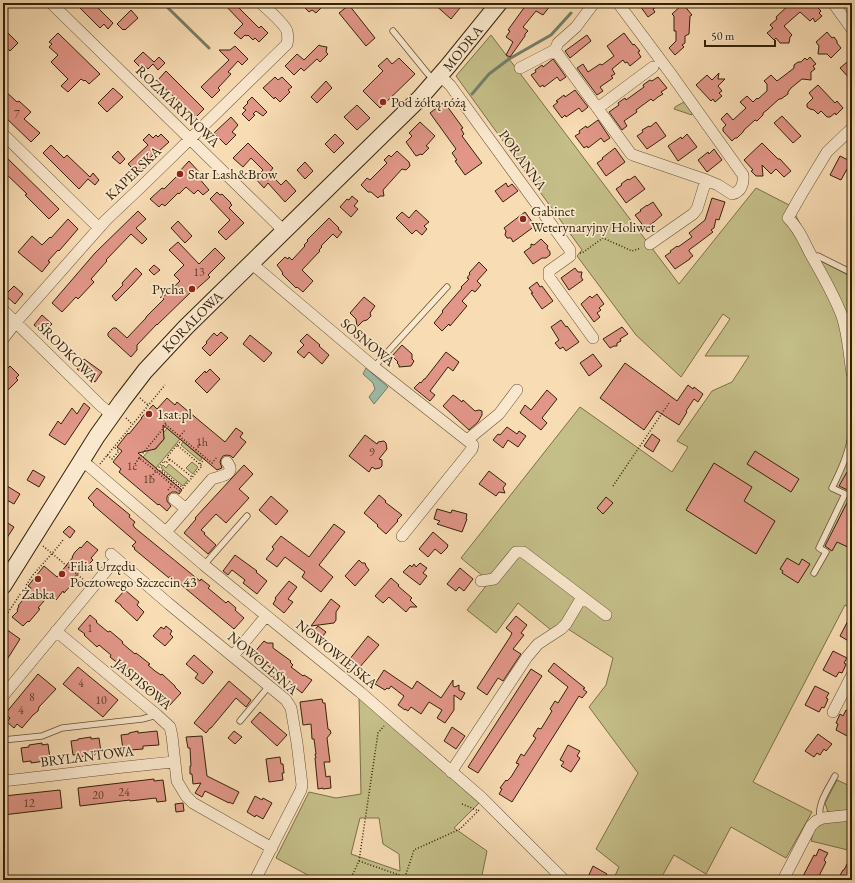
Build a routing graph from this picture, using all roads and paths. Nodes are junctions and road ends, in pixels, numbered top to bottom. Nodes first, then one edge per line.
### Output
1 (51, 3) edge
2 (261, 3) edge
3 (499, 3) edge
4 (594, 3) edge
5 (618, 3) edge
6 (834, 3) edge
7 (852, 28) edge
8 (393, 31) dead end
9 (554, 50) junction
10 (653, 67) dead end
11 (520, 68) dead end
12 (438, 78) junction
13 (424, 93) joint
14 (598, 108) junction
15 (852, 128) edge
16 (3, 134) edge
17 (190, 139) junction
18 (706, 180) junction
19 (99, 228) junction
20 (284, 231) junction
21 (650, 244) joint
22 (570, 253) junction
23 (813, 257) junction
24 (251, 263) junction
25 (852, 273) edge
26 (447, 288) dead end
27 (3, 310) edge
28 (16, 322) junction
29 (593, 338) dead end
30 (3, 339) edge
31 (374, 367) junction
32 (852, 373) edge
33 (165, 385) dead end
34 (517, 390) dead end
35 (852, 390) edge
36 (139, 397) dead end
37 (669, 403) dead end
38 (148, 405) junction
39 (118, 416) junction
40 (164, 420) dead end
41 (133, 424) junction
42 (166, 425) junction
43 (852, 428) edge
44 (185, 430) dead end
45 (180, 436) junction
46 (182, 439) junction
47 (468, 441) junction
48 (201, 443) dead end
49 (177, 446) junction
50 (114, 447) junction
51 (196, 450) junction
52 (107, 455) junction
53 (139, 458) junction
54 (205, 458) junction
55 (170, 459) junction
56 (222, 459) joint
57 (81, 461) junction
58 (102, 461) dead end
59 (135, 464) dead end
60 (200, 464) junction
61 (156, 472) junction
62 (151, 477) dead end
63 (192, 478) junction
64 (172, 485) dead end
65 (613, 486) dead end
66 (177, 495) joint
67 (186, 509) junction
68 (247, 516) dead end
69 (166, 532) junction
70 (402, 536) dead end
71 (63, 540) dead end
72 (47, 550) dead end
73 (52, 554) junction
74 (204, 565) junction
75 (814, 573) dead end
76 (480, 581) dead end
77 (3, 586) edge
78 (92, 587) junction
79 (582, 597) junction
80 (606, 615) dead end
81 (266, 616) junction
82 (3, 620) edge
83 (56, 631) junction
84 (233, 656) junction
85 (852, 675) edge
86 (269, 686) junction
87 (3, 696) edge
88 (833, 712) dead end
89 (157, 715) junction
90 (391, 719) junction
91 (240, 722) dead end
92 (3, 740) edge
93 (175, 762) junction
94 (451, 772) junction
95 (835, 776) dead end
96 (3, 781) edge
97 (487, 802) junction
98 (462, 804) dead end
99 (479, 811) junction
100 (852, 815) edge
101 (820, 819) junction
102 (272, 848) junction
103 (359, 861) junction
104 (405, 877) junction
105 (255, 880) edge
106 (350, 880) edge
107 (406, 880) edge
108 (564, 880) edge
109 (783, 880) edge

1 - 17 street, ROZMARYNOWA
2 - 17 street, KAPERSKA
3 - 12 street, MODRA
4 - 9 street
5 - 18 street
6 - 7 street
8 - 12 lane
9 - 11 street
9 - 14 street
10 - 14 street
12 - 13 street, MODRA
12 - 22 street, PORANNA
13 - 20 street, KORALOWA
14 - 18 street
15 - 23 street
16 - 19 street
17 - 19 street, KAPERSKA
17 - 20 street, ROZMARYNOWA
18 - 21 street
19 - 28 street, KAPERSKA
20 - 24 street, KORALOWA
21 - 22 path
22 - 29 street
23 - 25 lane
23 - 32 street
24 - 31 street, SOSNOWA
24 - 39 street, KORALOWA
26 - 31 lane
27 - 28 street, ŚRODKOWA
28 - 30 street, KAPERSKA
28 - 39 street, ŚRODKOWA
31 - 47 street, SOSNOWA
32 - 35 lane
33 - 38 path
34 - 47 street
36 - 38 path
37 - 65 path
38 - 41 path
39 - 41 path
39 - 57 street, KORALOWA
40 - 42 path
41 - 50 path
42 - 45 path
42 - 53 path
43 - 75 lane
44 - 45 path
45 - 46 path
46 - 49 path
46 - 51 path
47 - 70 street
48 - 51 path
49 - 55 path
49 - 60 path
50 - 52 path
50 - 52 path
51 - 54 path
52 - 58 path
53 - 59 path
53 - 61 path
54 - 56 path
54 - 60 path
55 - 61 path
55 - 63 path
56 - 67 street
57 - 69 street, NOWOWIEJSKA
57 - 77 street, KORALOWA
60 - 63 path
61 - 62 path
61 - 64 path
63 - 66 path
66 - 67 street
67 - 69 street
68 - 74 lane
69 - 74 street, NOWOWIEJSKA
71 - 73 path
72 - 73 path
73 - 78 path
73 - 82 path
74 - 81 street, NOWOWIEJSKA
76 - 79 street
78 - 83 street
78 - 84 street, NOWOLEŚNA
79 - 80 street
79 - 94 street
81 - 84 street
81 - 90 street, NOWOWIEJSKA
83 - 87 street
83 - 89 street, JASPISOWA
84 - 86 street, NOWOLEŚNA
85 - 88 street
86 - 91 lane
86 - 102 street, NOWOLEŚNA
89 - 92 lane
89 - 93 street, JASPISOWA
90 - 94 street, NOWOWIEJSKA
90 - 103 path
93 - 96 street, BRYLANTOWA
93 - 102 street, JASPISOWA
94 - 97 street, NOWOWIEJSKA
95 - 101 lane
97 - 99 path
97 - 108 street, NOWOWIEJSKA
98 - 99 path
99 - 104 path
100 - 101 street
101 - 109 street
102 - 105 street, NOWOLEŚNA
103 - 104 path
103 - 106 path
104 - 107 path

